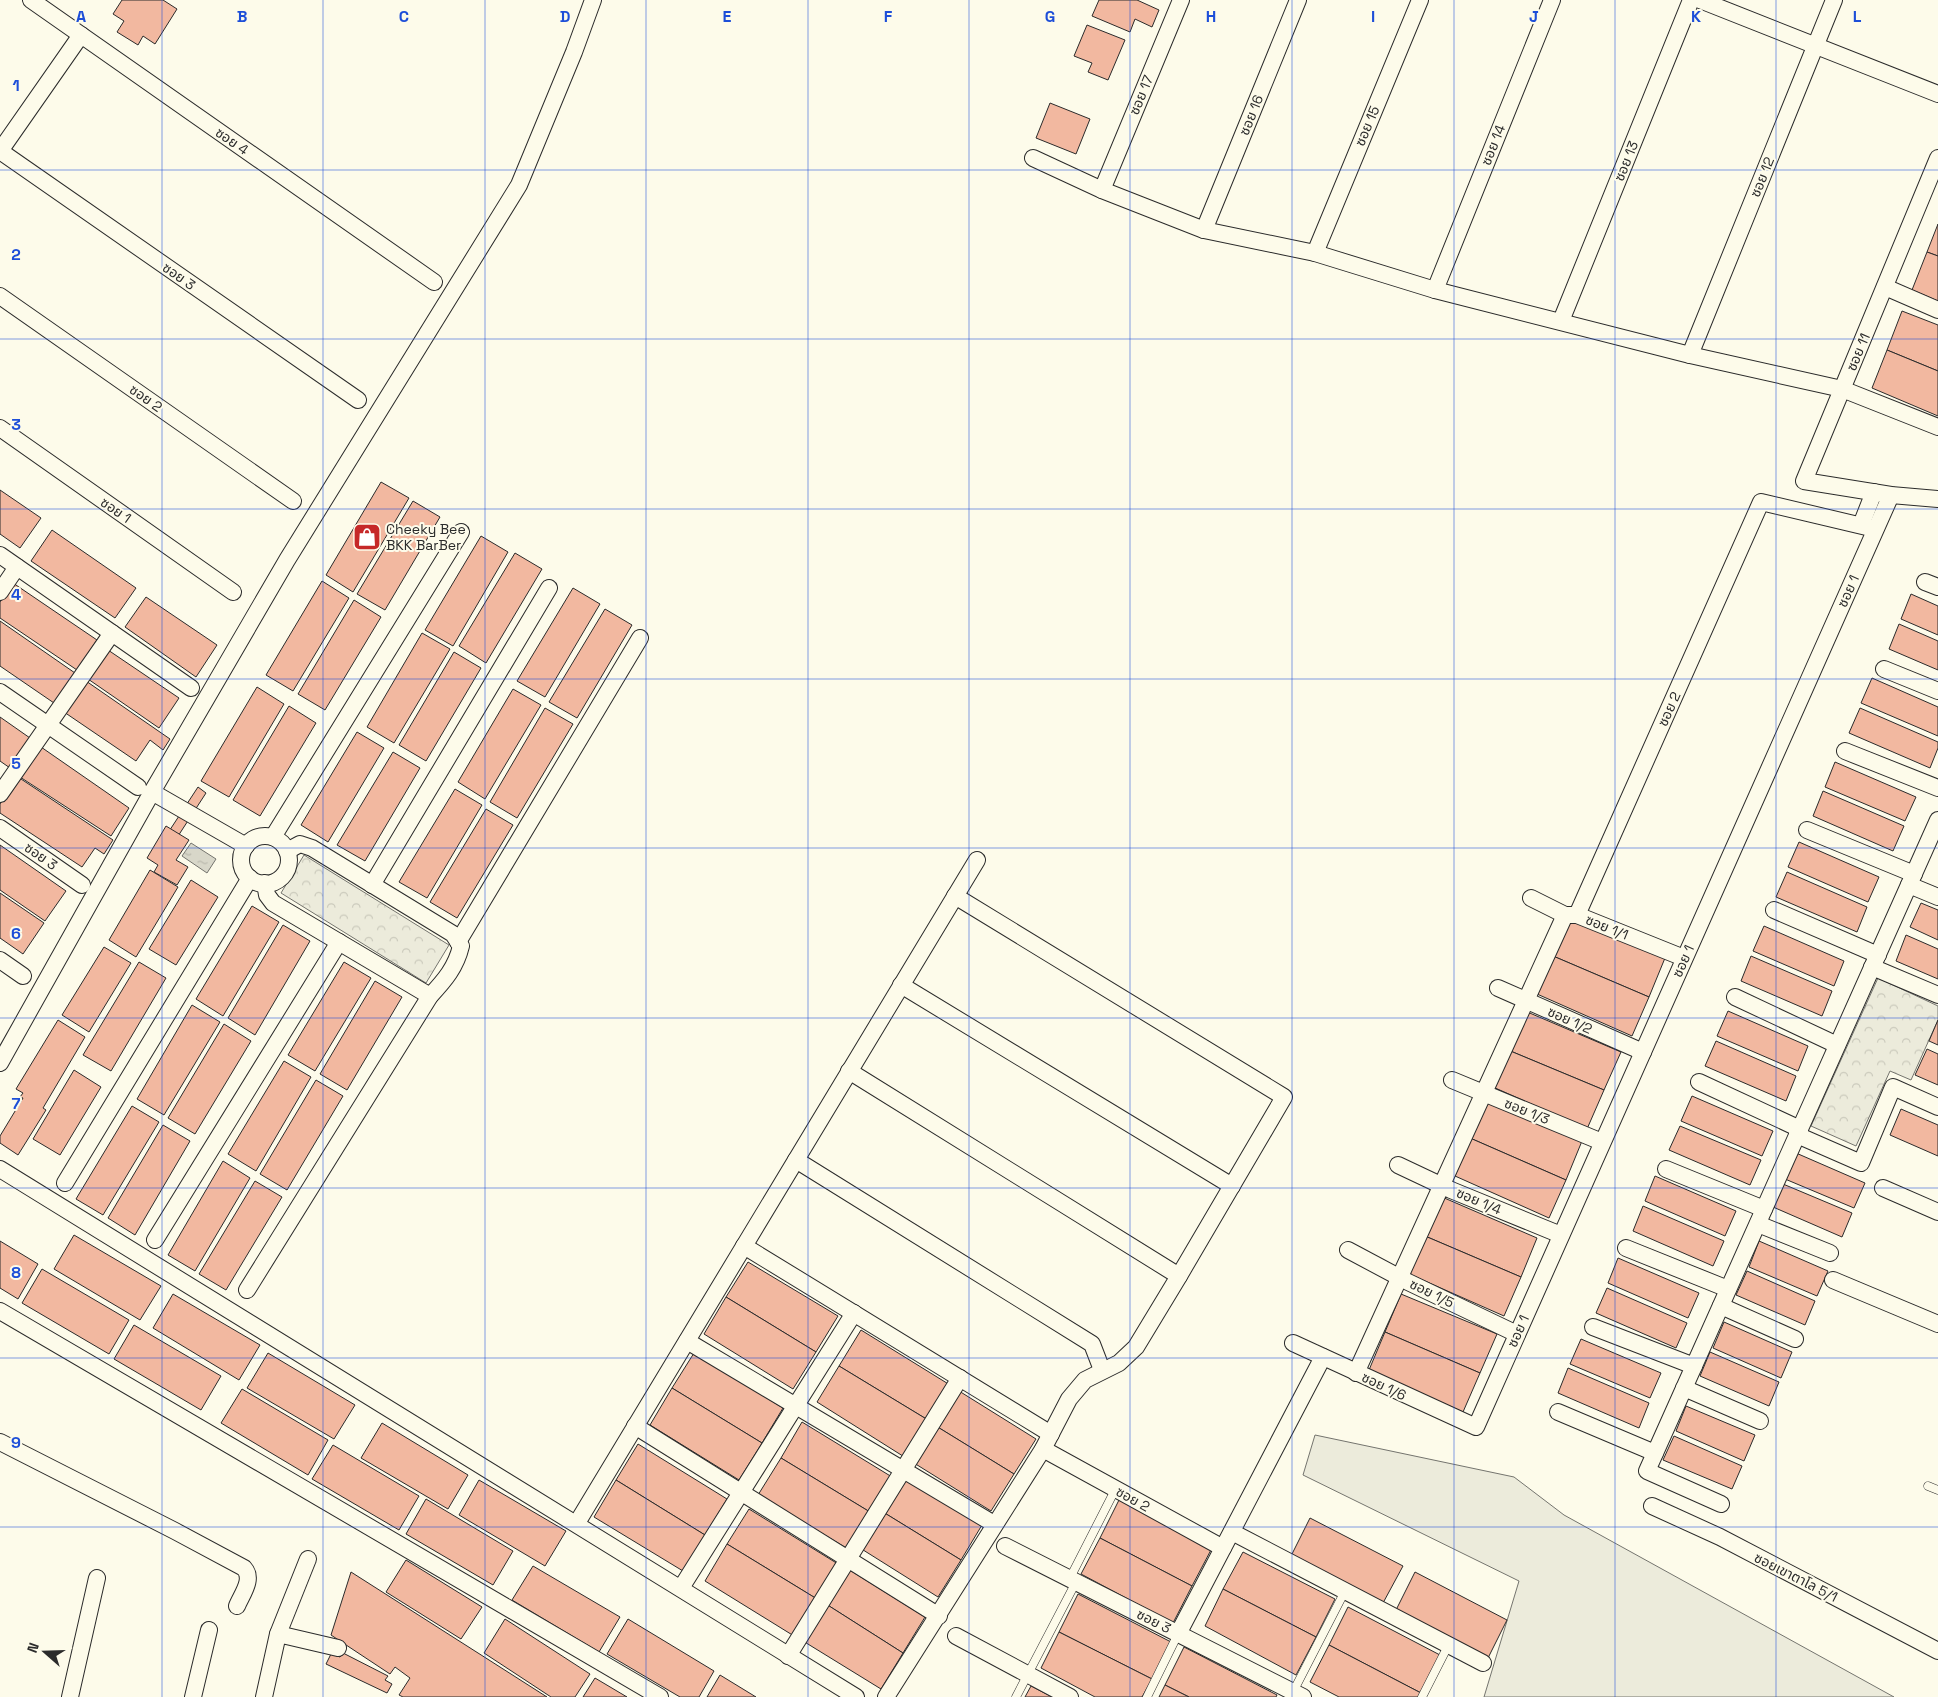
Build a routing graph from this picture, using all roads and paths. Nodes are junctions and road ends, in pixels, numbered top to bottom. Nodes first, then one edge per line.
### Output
1 (31, 0) edge
2 (593, 0) edge
3 (1181, 0) edge
4 (1298, 0) edge
5 (1420, 0) edge
6 (1552, 0) edge
7 (1691, 0) edge
8 (1700, 0) edge
9 (1834, 0) edge
10 (81, 35) junction
11 (1815, 47) junction
12 (1938, 94) edge
13 (0, 151) edge
14 (1033, 158) dead end
15 (1938, 158) edge
16 (1102, 190) junction
17 (1931, 194) edge
18 (1204, 230) junction
19 (1315, 253) junction
20 (434, 282) dead end
21 (1884, 287) junction
22 (1435, 290) junction
23 (0, 296) edge
24 (1938, 310) edge
25 (1561, 321) junction
26 (1690, 355) junction
27 (1842, 389) junction
28 (358, 400) dead end
29 (0, 428) edge
30 (1938, 428) edge
31 (1874, 492) junction
32 (1891, 495) junction
33 (1938, 498) edge
34 (293, 501) dead end
35 (1868, 527) junction
36 (461, 532) dead end
37 (0, 555) edge
38 (18, 567) junction
39 (549, 588) dead end
40 (0, 592) edge
41 (233, 592) dead end
42 (112, 633) junction
43 (640, 638) dead end
44 (1884, 669) dead end
45 (191, 688) dead end
46 (1938, 691) edge
47 (0, 692) edge
48 (48, 725) junction
49 (1845, 751) dead end
50 (1938, 788) edge
51 (145, 789) junction
52 (0, 794) edge
53 (1938, 820) edge
54 (0, 828) edge
55 (1807, 830) dead end
56 (273, 837) junction
57 (246, 846) junction
58 (287, 851) junction
59 (976, 860) dead end
60 (1911, 880) junction
61 (258, 881) junction
62 (82, 885) dead end
63 (372, 885) junction
64 (955, 896) junction
65 (1938, 897) edge
66 (1531, 898) dead end
67 (1774, 910) dead end
68 (1571, 915) junction
69 (339, 942) junction
70 (458, 942) junction
71 (1684, 958) junction
72 (0, 960) edge
73 (1875, 961) junction
74 (23, 976) dead end
75 (901, 985) junction
76 (1498, 988) dead end
77 (1938, 995) edge
78 (430, 996) junction
79 (1735, 997) dead end
80 (1526, 1001) junction
81 (1837, 1045) junction
82 (1642, 1052) junction
83 (0, 1063) edge
84 (849, 1071) junction
85 (1452, 1080) dead end
86 (1699, 1082) dead end
87 (1484, 1093) junction
88 (1938, 1107) edge
89 (1799, 1132) junction
90 (1602, 1142) junction
91 (796, 1160) junction
92 (1398, 1165) dead end
93 (0, 1169) edge
94 (1666, 1169) dead end
95 (65, 1183) dead end
96 (1232, 1186) junction
97 (1442, 1186) junction
98 (1883, 1188) dead end
99 (1938, 1212) edge
100 (1761, 1216) junction
101 (1561, 1236) junction
102 (155, 1240) dead end
103 (744, 1246) junction
104 (1626, 1248) dead end
105 (1348, 1250) dead end
106 (1830, 1253) dead end
107 (1179, 1276) junction
108 (1400, 1277) junction
109 (1833, 1280) dead end
110 (1728, 1288) junction
111 (247, 1290) dead end
112 (1721, 1306) junction
113 (0, 1311) edge
114 (854, 1313) junction
115 (1938, 1324) edge
116 (1593, 1327) dead end
117 (1517, 1334) junction
118 (1795, 1340) dead end
119 (687, 1341) junction
120 (1293, 1344) dead end
121 (1323, 1358) junction
122 (1694, 1366) junction
123 (1102, 1370) junction
124 (1356, 1373) junction
125 (960, 1378) junction
126 (1684, 1388) junction
127 (796, 1406) junction
128 (1558, 1412) dead end
129 (1760, 1421) dead end
130 (635, 1426) junction
131 (1476, 1427) joint
132 (1051, 1434) junction
133 (0, 1442) edge
134 (1043, 1449) junction
135 (1655, 1453) junction
136 (903, 1470) junction
137 (1928, 1486) dead end
138 (1115, 1490) junction
139 (1938, 1490) edge
140 (741, 1492) junction
141 (1722, 1504) dead end
142 (1652, 1506) dead end
143 (577, 1523) junction
144 (994, 1524) junction
145 (1232, 1532) junction
146 (1005, 1546) dead end
147 (1223, 1548) junction
148 (308, 1558) dead end
149 (848, 1558) junction
150 (97, 1578) dead end
151 (1073, 1580) junction
152 (681, 1588) junction
153 (1345, 1591) junction
154 (237, 1606) dead end
155 (939, 1616) junction
156 (209, 1630) dead end
157 (278, 1634) junction
158 (1178, 1634) junction
159 (956, 1636) dead end
160 (1449, 1644) junction
161 (338, 1648) dead end
162 (1938, 1651) edge
163 (788, 1656) junction
164 (1483, 1663) dead end
165 (1027, 1674) junction
166 (1289, 1692) edge
167 (70, 1697) edge
168 (193, 1697) edge
169 (264, 1697) edge
170 (660, 1697) edge
171 (856, 1697) edge
172 (886, 1697) edge
173 (1016, 1697) edge
174 (1070, 1697) edge
175 (1147, 1697) edge
176 (1422, 1697) edge

1 - 10 street, ซอย 4
2 - 51 street
3 - 16 street, ซอย 17
4 - 18 street, ซอย 16
5 - 19 street, ซอย 15
6 - 22 street, ซอย 14
7 - 25 street, ซอย 13
8 - 11 street
9 - 11 street, ซอย 12
10 - 13 street
10 - 20 street, ซอย 4
11 - 12 street
11 - 26 street, ซอย 12
13 - 28 street, ซอย 3
14 - 16 street
15 - 17 street, ซอย 11
16 - 18 street
17 - 21 street, ซอย 11
18 - 19 street
19 - 22 street
21 - 24 street
21 - 27 street, ซอย 11
22 - 25 street
23 - 34 street, ซอย 2
25 - 26 street
26 - 27 street
27 - 30 street
27 - 31 street, ซอย 11
29 - 41 street, ซอย 1
31 - 32 street
31 - 35 street, ซอย 1
32 - 33 street
32 - 35 street, ซอย 1
35 - 68 street, ซอย 2
35 - 71 street, ซอย 1
36 - 56 street
37 - 38 street
38 - 40 street
38 - 42 street
39 - 63 street
42 - 45 street
42 - 48 street
43 - 70 street
44 - 46 street
47 - 48 street
48 - 51 street
48 - 52 street
49 - 50 street
51 - 57 street
51 - 83 street
53 - 60 street
54 - 62 street, ซอย 3
55 - 60 street
56 - 57 street
56 - 58 street
57 - 61 street
58 - 61 street
58 - 63 street
59 - 64 street
60 - 65 street
60 - 73 street
61 - 69 street
61 - 95 street
63 - 70 street
64 - 75 street
64 - 96 street
66 - 68 street, ซอย 1/1
67 - 73 street
68 - 71 street, ซอย 1/1
68 - 80 street, ซอย 2
69 - 78 street
69 - 102 street
70 - 78 street
71 - 82 street, ซอย 1
72 - 74 street
73 - 77 street
73 - 81 street
75 - 84 street
75 - 96 street
76 - 80 street, ซอย 1/2
78 - 111 street
79 - 81 street
80 - 82 street, ซอย 1/2
80 - 87 street, ซอย 2
81 - 89 street
82 - 90 street, ซอย 1
84 - 91 street
84 - 107 street
85 - 87 street, ซอย 1/3
86 - 89 street
87 - 90 street, ซอย 1/3
87 - 97 street, ซอย 2
88 - 89 street
89 - 100 street
90 - 101 street, ซอย 1
91 - 103 street
91 - 123 street
92 - 97 street, ซอย 1/4
93 - 143 street
94 - 100 street
96 - 107 street
97 - 101 street, ซอย 1/4
97 - 108 street, ซอย 2
98 - 99 street
100 - 106 street
100 - 110 street
101 - 117 street, ซอย 1
103 - 114 street
103 - 119 street
104 - 110 street
105 - 108 street, ซอย 1/5
107 - 123 street
108 - 117 street, ซอย 1/5
108 - 124 street, ซอย 2
109 - 115 street
110 - 112 street
112 - 118 street
112 - 122 street
113 - 170 street
114 - 125 street
114 - 127 street
116 - 122 street
117 - 131 street, ซอย 1
119 - 127 street
119 - 130 street
120 - 121 street, ซอย 1/6
121 - 124 street, ซอย 1/6
121 - 145 street
122 - 126 street
123 - 132 street
124 - 131 street, ซอย 1/6
125 - 132 street
125 - 136 street
126 - 129 street
126 - 135 street
127 - 136 street
127 - 140 street
128 - 135 street
130 - 140 street
130 - 143 street
132 - 134 street
133 - 154 street
134 - 138 street, ซอย 2
134 - 144 street
135 - 141 street
136 - 144 street
136 - 149 street
137 - 139 lane
138 - 147 street, ซอย 2
138 - 151 lane
140 - 149 street
140 - 152 street
142 - 162 street, ซอยเขาตาโล 5/1
143 - 152 street
144 - 155 street
145 - 147 street
145 - 153 street
146 - 151 street, ซอย 3
147 - 158 street
148 - 157 street
149 - 155 street
149 - 163 street
150 - 167 street
151 - 158 street, ซอย 3
151 - 165 lane
152 - 163 street
153 - 160 street
153 - 166 lane
155 - 172 street
156 - 168 street
157 - 161 street
157 - 169 street
158 - 166 street, ซอย 3
158 - 175 lane
159 - 165 street
160 - 164 street
160 - 176 lane
163 - 171 street
165 - 173 lane
165 - 174 street

